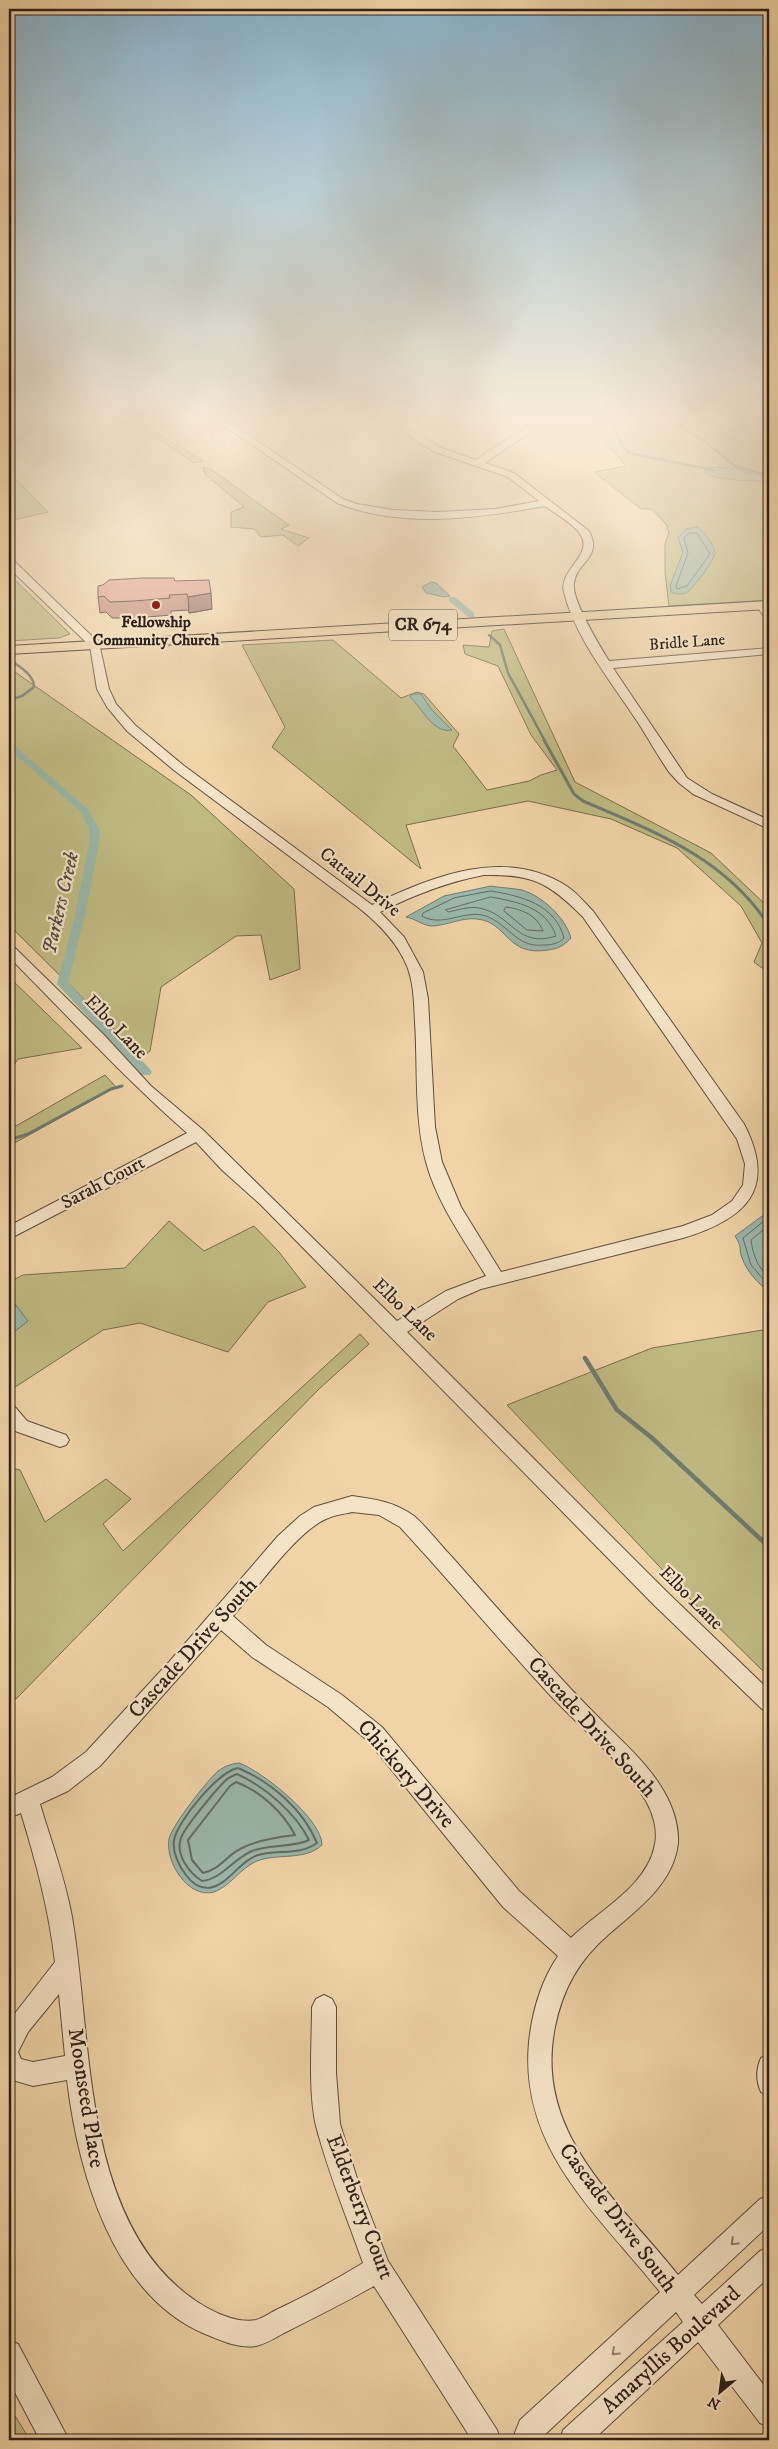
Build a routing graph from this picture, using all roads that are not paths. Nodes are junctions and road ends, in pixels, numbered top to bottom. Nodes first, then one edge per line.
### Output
1 (584, 533) edge
2 (9, 562) edge
3 (766, 609) edge
4 (580, 616) junction
5 (95, 645) junction
6 (9, 650) edge
7 (769, 650) edge
8 (607, 665) junction
9 (769, 825) edge
10 (371, 911) junction
11 (9, 950) edge
12 (198, 1134) junction
13 (9, 1232) edge
14 (497, 1279) junction
15 (396, 1330) junction
16 (9, 1412) edge
17 (60, 1440) dead end
18 (220, 1616) junction
19 (769, 1703) edge
20 (18, 1804) edge
21 (573, 1954) junction
22 (67, 1965) junction
23 (324, 2007) dead end
24 (9, 2045) edge
25 (9, 2060) edge
26 (78, 2066) junction
27 (769, 2066) edge
28 (769, 2084) edge
29 (769, 2208) edge
30 (769, 2260) edge
31 (378, 2269) junction
32 (677, 2296) junction
33 (700, 2324) junction
34 (9, 2353) edge
35 (769, 2414) edge
36 (56, 2440) edge
37 (487, 2440) edge
38 (524, 2440) edge
39 (573, 2440) edge

1 - 4 street
2 - 5 street
3 - 4 main road, CR 674
4 - 5 main road, CR 674
4 - 8 street
5 - 6 main road, CR 674
5 - 10 street, Cattail Drive
7 - 8 street, Bridle Lane
8 - 9 street
10 - 14 street, Cattail Drive
10 - 14 street
11 - 12 street, Elbo Lane
12 - 13 street, Sarah Court
12 - 15 street, Elbo Lane
14 - 15 street
15 - 19 street, Elbo Lane
16 - 17 street
18 - 20 street, Cascade Drive South
18 - 21 street, Chickory Drive
18 - 21 street, Cascade Drive South
20 - 22 street, Moonseed Place
21 - 32 street, Cascade Drive South
22 - 24 street
22 - 26 street, Moonseed Place
23 - 31 street, Elderberry Court
25 - 26 street
26 - 31 street, Moonseed Place
27 - 28 street
29 -> 32 street, Amaryllis Boulevard
30 - 33 street, Amaryllis Boulevard
31 - 37 street, Elderberry Court
32 - 33 street, Cascade Drive South
32 -> 38 street, Amaryllis Boulevard
33 - 35 street, Cascade Drive South
33 - 39 street, Amaryllis Boulevard
34 - 36 street

